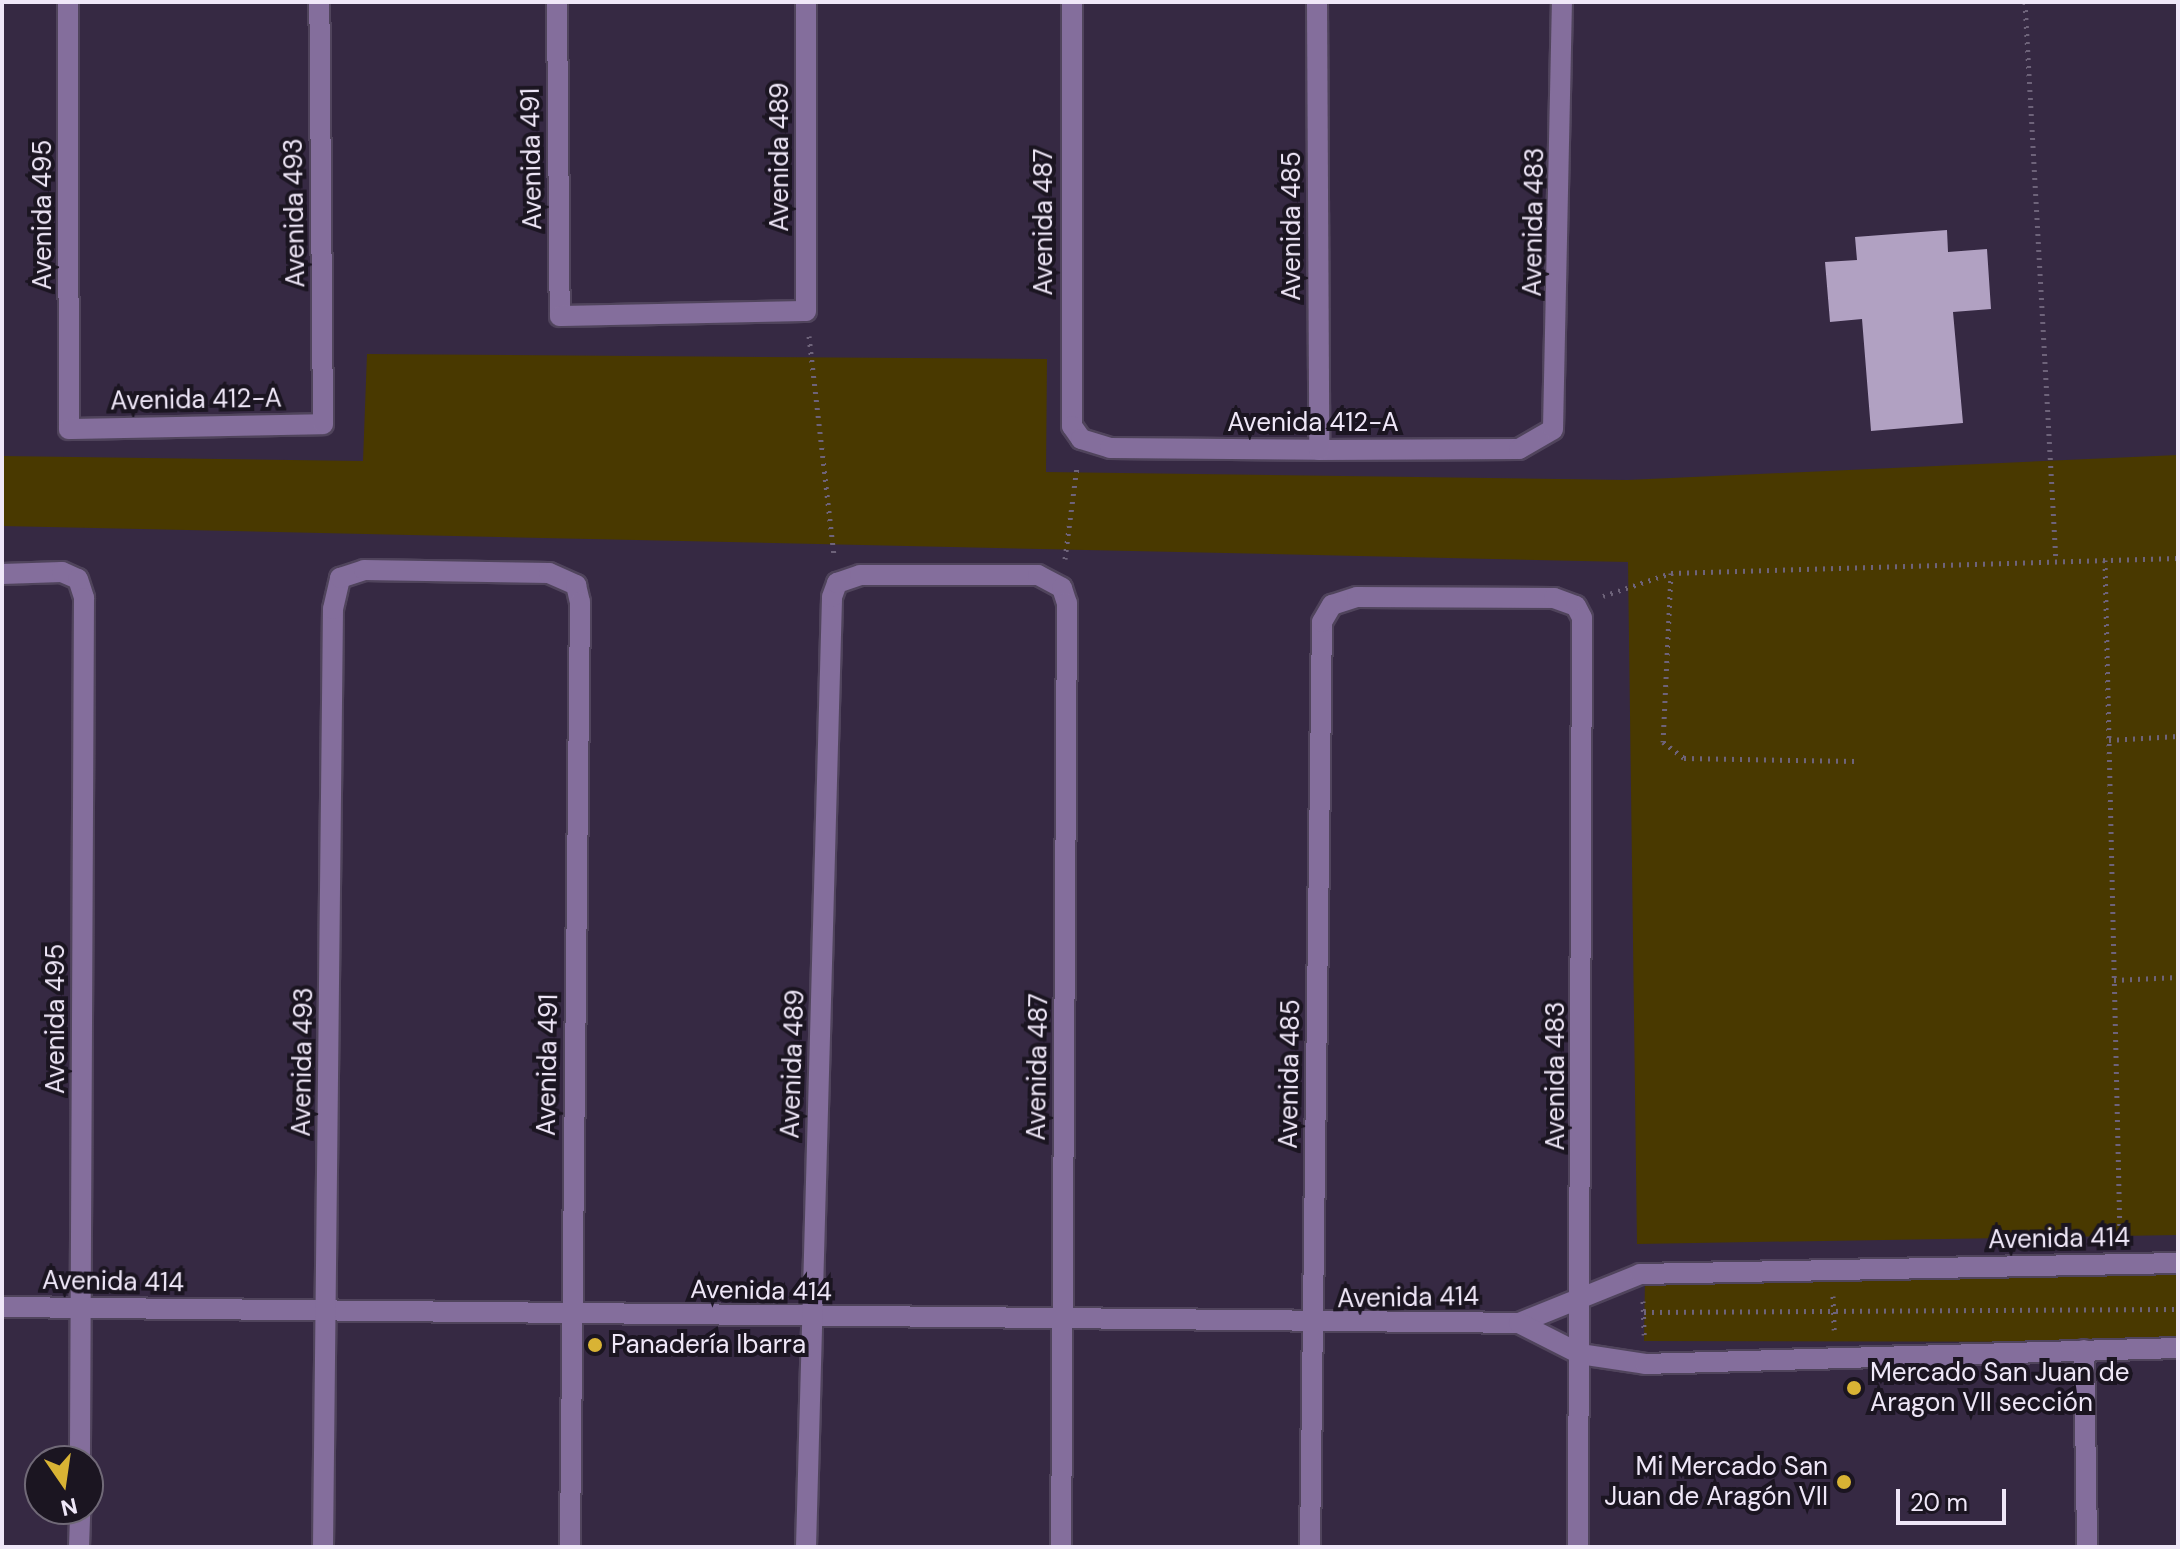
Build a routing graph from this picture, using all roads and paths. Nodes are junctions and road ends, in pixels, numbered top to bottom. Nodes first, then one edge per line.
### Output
1 (68, 2) edge
2 (319, 2) edge
3 (557, 2) edge
4 (806, 2) edge
5 (1072, 2) edge
6 (1317, 2) edge
7 (1562, 2) edge
8 (2025, 2) edge
9 (806, 311) junction
10 (323, 424) joint
11 (69, 429) joint
12 (1081, 439) junction
13 (1545, 439) joint
14 (1319, 450) junction
15 (2178, 558) edge
16 (2105, 560) junction
17 (2056, 561) junction
18 (1671, 573) junction
19 (2, 574) edge
20 (837, 583) junction
21 (576, 585) joint
22 (1062, 588) junction
23 (1576, 606) junction
24 (2178, 736) edge
25 (2109, 740) junction
26 (1857, 761) dead end
27 (2178, 977) edge
28 (2114, 980) junction
29 (2120, 1263) junction
30 (2178, 1263) edge
31 (1833, 1269) junction
32 (1640, 1274) junction
33 (1581, 1292) junction
34 (2, 1307) edge
35 (81, 1308) junction
36 (2178, 1309) edge
37 (327, 1310) junction
38 (1833, 1311) junction
39 (1644, 1312) junction
40 (570, 1313) junction
41 (812, 1319) junction
42 (1061, 1323) junction
43 (1519, 1323) junction
44 (1313, 1325) junction
45 (2178, 1348) edge
46 (2084, 1350) junction
47 (1580, 1354) junction
48 (1835, 1355) junction
49 (1645, 1364) junction
50 (80, 1445) edge
51 (80, 1525) edge
52 (79, 1547) edge
53 (323, 1547) edge
54 (570, 1547) edge
55 (806, 1547) edge
56 (1061, 1547) edge
57 (1310, 1547) edge
58 (1578, 1547) edge
59 (2087, 1547) edge

1 - 11 street, Avenida 495
2 - 10 street, Avenida 493
3 - 9 street, Avenida 491
4 - 9 street, Avenida 489
5 - 12 street, Avenida 487
6 - 14 street, Avenida 485
7 - 13 street, Avenida 483
8 - 17 path
9 - 20 path
10 - 11 street, Avenida 412-A
12 - 14 street, Avenida 412-A
12 - 22 path
13 - 14 street, Avenida 412-A
15 - 16 path
16 - 17 path
16 - 25 path
17 - 18 path
18 - 23 path
18 - 26 path
19 - 35 street, Avenida 495
20 - 22 street
20 - 41 street, Avenida 489
21 - 37 street, Avenida 493
21 - 40 street, Avenida 491
22 - 42 street, Avenida 487
23 - 33 street, Avenida 483
23 - 44 street, Avenida 485
24 - 25 path
25 - 28 path
27 - 28 path
28 - 29 path
29 - 30 street, Avenida 414
29 - 31 street, Avenida 414
31 - 32 street, Avenida 414
31 - 38 path
32 - 33 street, Avenida 414
32 - 39 path
33 - 43 street, Avenida 414
33 - 47 street, Avenida 483
34 - 35 street, Avenida 414
35 - 37 street, Avenida 414
35 - 50 street, Avenida 495
36 - 38 path
37 - 40 street, Avenida 414
37 - 53 street, Avenida 493
38 - 39 path
38 - 48 path
39 - 49 path
40 - 41 street, Avenida 414
40 - 54 street, Avenida 491
41 - 42 street, Avenida 414
41 - 55 street, Avenida 489
42 - 44 street, Avenida 414
42 - 56 street, Avenida 487
43 - 44 street, Avenida 414
43 - 47 street, Avenida 414
44 - 57 street, Avenida 485
45 - 46 street, Avenida 414
46 - 48 street, Avenida 414
46 - 59 street
47 - 49 street, Avenida 414
47 - 58 street, Avenida 483
48 - 49 street, Avenida 414
51 - 52 street

